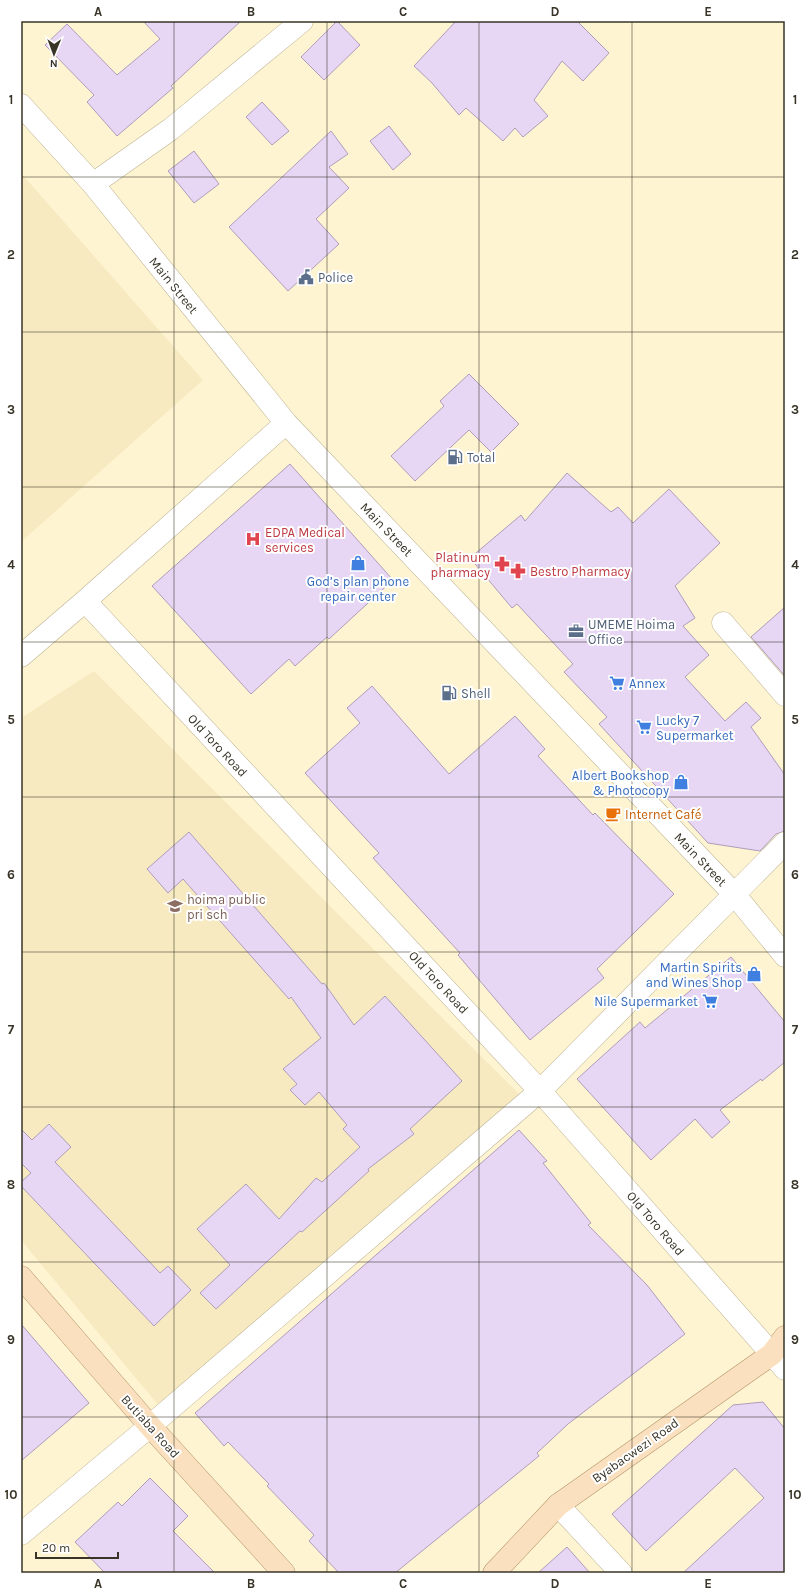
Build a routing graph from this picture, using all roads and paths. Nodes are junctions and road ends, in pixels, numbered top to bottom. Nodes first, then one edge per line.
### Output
1 (302, 21) edge
2 (21, 105) edge
3 (93, 184) junction
4 (286, 423) junction
5 (85, 601) junction
6 (723, 623) dead end
7 (21, 656) edge
8 (785, 695) edge
9 (785, 843) edge
10 (734, 894) junction
11 (785, 956) edge
12 (540, 1091) junction
13 (21, 1277) edge
14 (785, 1337) edge
15 (778, 1362) edge
16 (150, 1426) junction
17 (558, 1505) junction
18 (21, 1534) edge
19 (284, 1573) edge
20 (494, 1573) edge
21 (621, 1573) edge

1 - 3 street
2 - 3 street, Main Street
3 - 4 street, Main Street
4 - 5 street
4 - 10 street, Main Street
5 - 7 street
5 - 12 street, Old Toro Road
6 - 8 street
9 - 10 street
10 - 11 street, Main Street
10 - 12 street
12 - 15 street, Old Toro Road
12 - 16 street
13 - 16 main road, Butiaba Road
14 - 15 main road, Byabacwezi Road
15 - 17 main road, Byabacwezi Road
16 - 18 street
16 - 19 main road, Butiaba Road
17 - 20 main road, Byabacwezi Road
17 - 21 street

